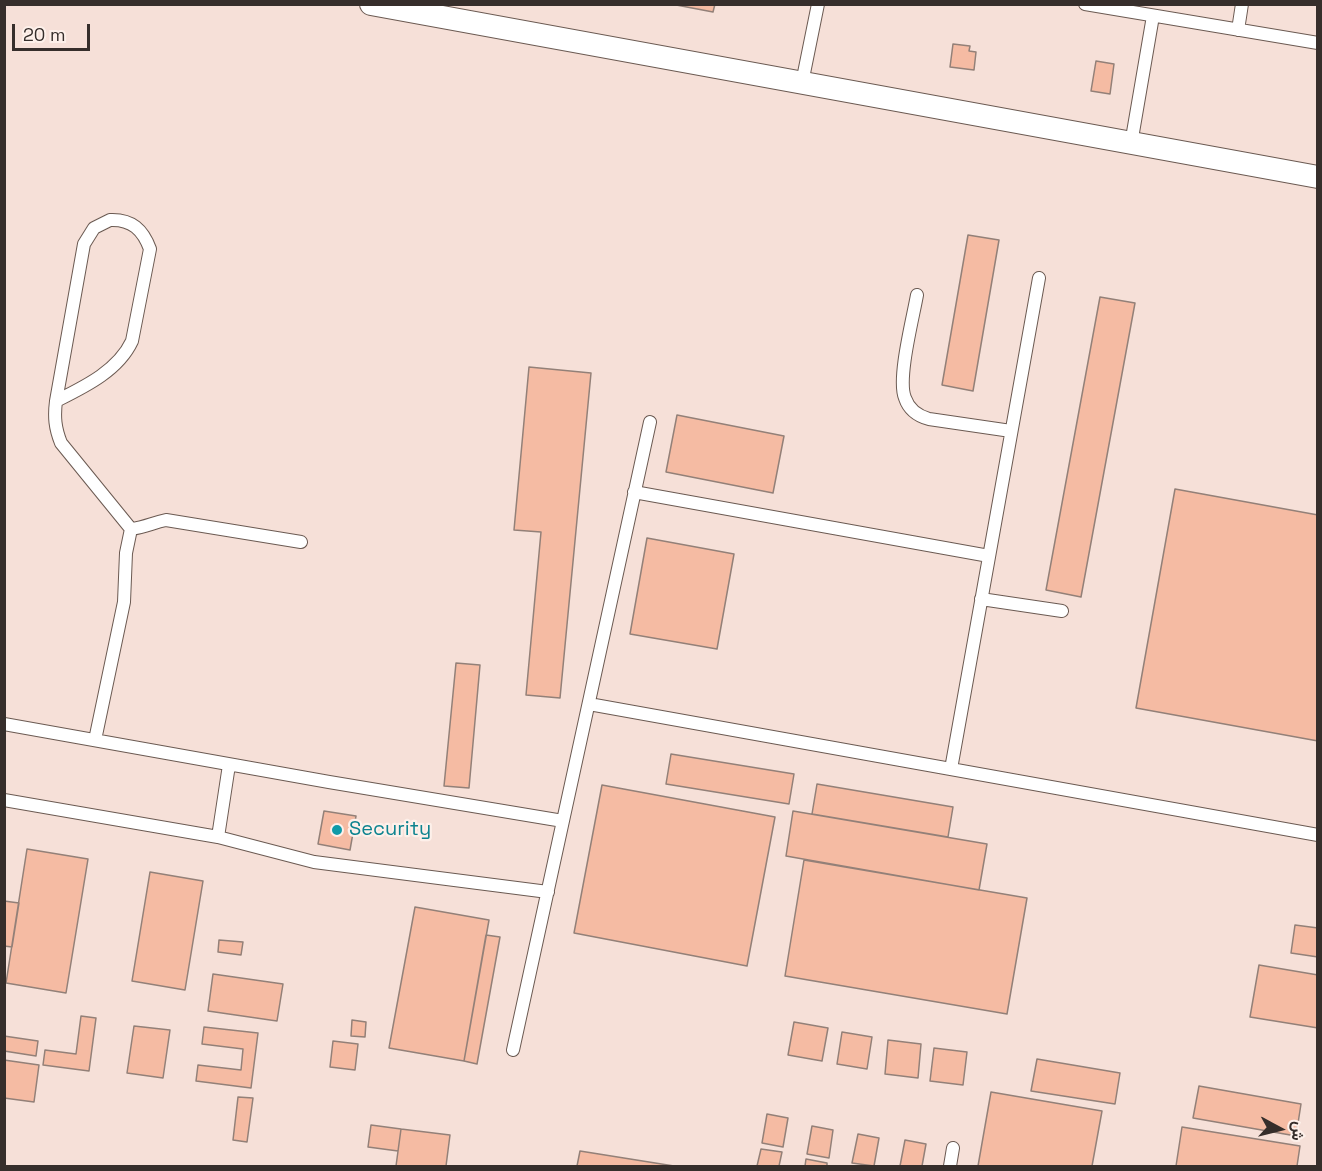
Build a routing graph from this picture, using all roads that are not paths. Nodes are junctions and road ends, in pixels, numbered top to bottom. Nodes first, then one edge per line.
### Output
1 (371, 4) edge
2 (818, 4) edge
3 (1085, 4) edge
4 (1242, 4) edge
5 (447, 11) edge
6 (1153, 15) junction
7 (1238, 30) junction
8 (1317, 43) edge
9 (802, 83) junction
10 (1131, 144) junction
11 (1317, 177) edge
12 (1039, 278) dead end
13 (917, 295) dead end
14 (56, 401) junction
15 (650, 422) dead end
16 (1011, 431) junction
17 (634, 492) junction
18 (131, 529) junction
19 (301, 542) dead end
20 (989, 556) junction
21 (981, 598) junction
22 (1062, 611) dead end
23 (589, 704) junction
24 (4, 724) edge
25 (95, 740) junction
26 (230, 765) junction
27 (951, 769) junction
28 (4, 800) edge
29 (563, 821) junction
30 (1317, 835) edge
31 (218, 837) junction
32 (548, 892) junction
33 (513, 1050) dead end
34 (953, 1148) dead end
35 (950, 1167) edge

1 - 5 street
2 - 9 lane
3 - 6 lane
4 - 7 lane
5 - 9 street
6 - 7 lane
6 - 10 lane
7 - 8 lane
9 - 10 street
10 - 11 street
12 - 16 lane
13 - 16 lane
14 - 14 lane
14 - 18 lane
15 - 17 lane
16 - 20 lane
17 - 20 lane
17 - 23 lane
18 - 19 lane
18 - 25 lane
20 - 21 lane
21 - 22 lane
21 - 27 lane
23 - 27 lane
23 - 29 lane
24 - 25 lane
25 - 26 lane
26 - 29 lane
26 - 31 lane
27 - 30 lane
28 - 31 lane
29 - 32 lane
31 - 32 lane
32 - 33 lane
34 - 35 lane

